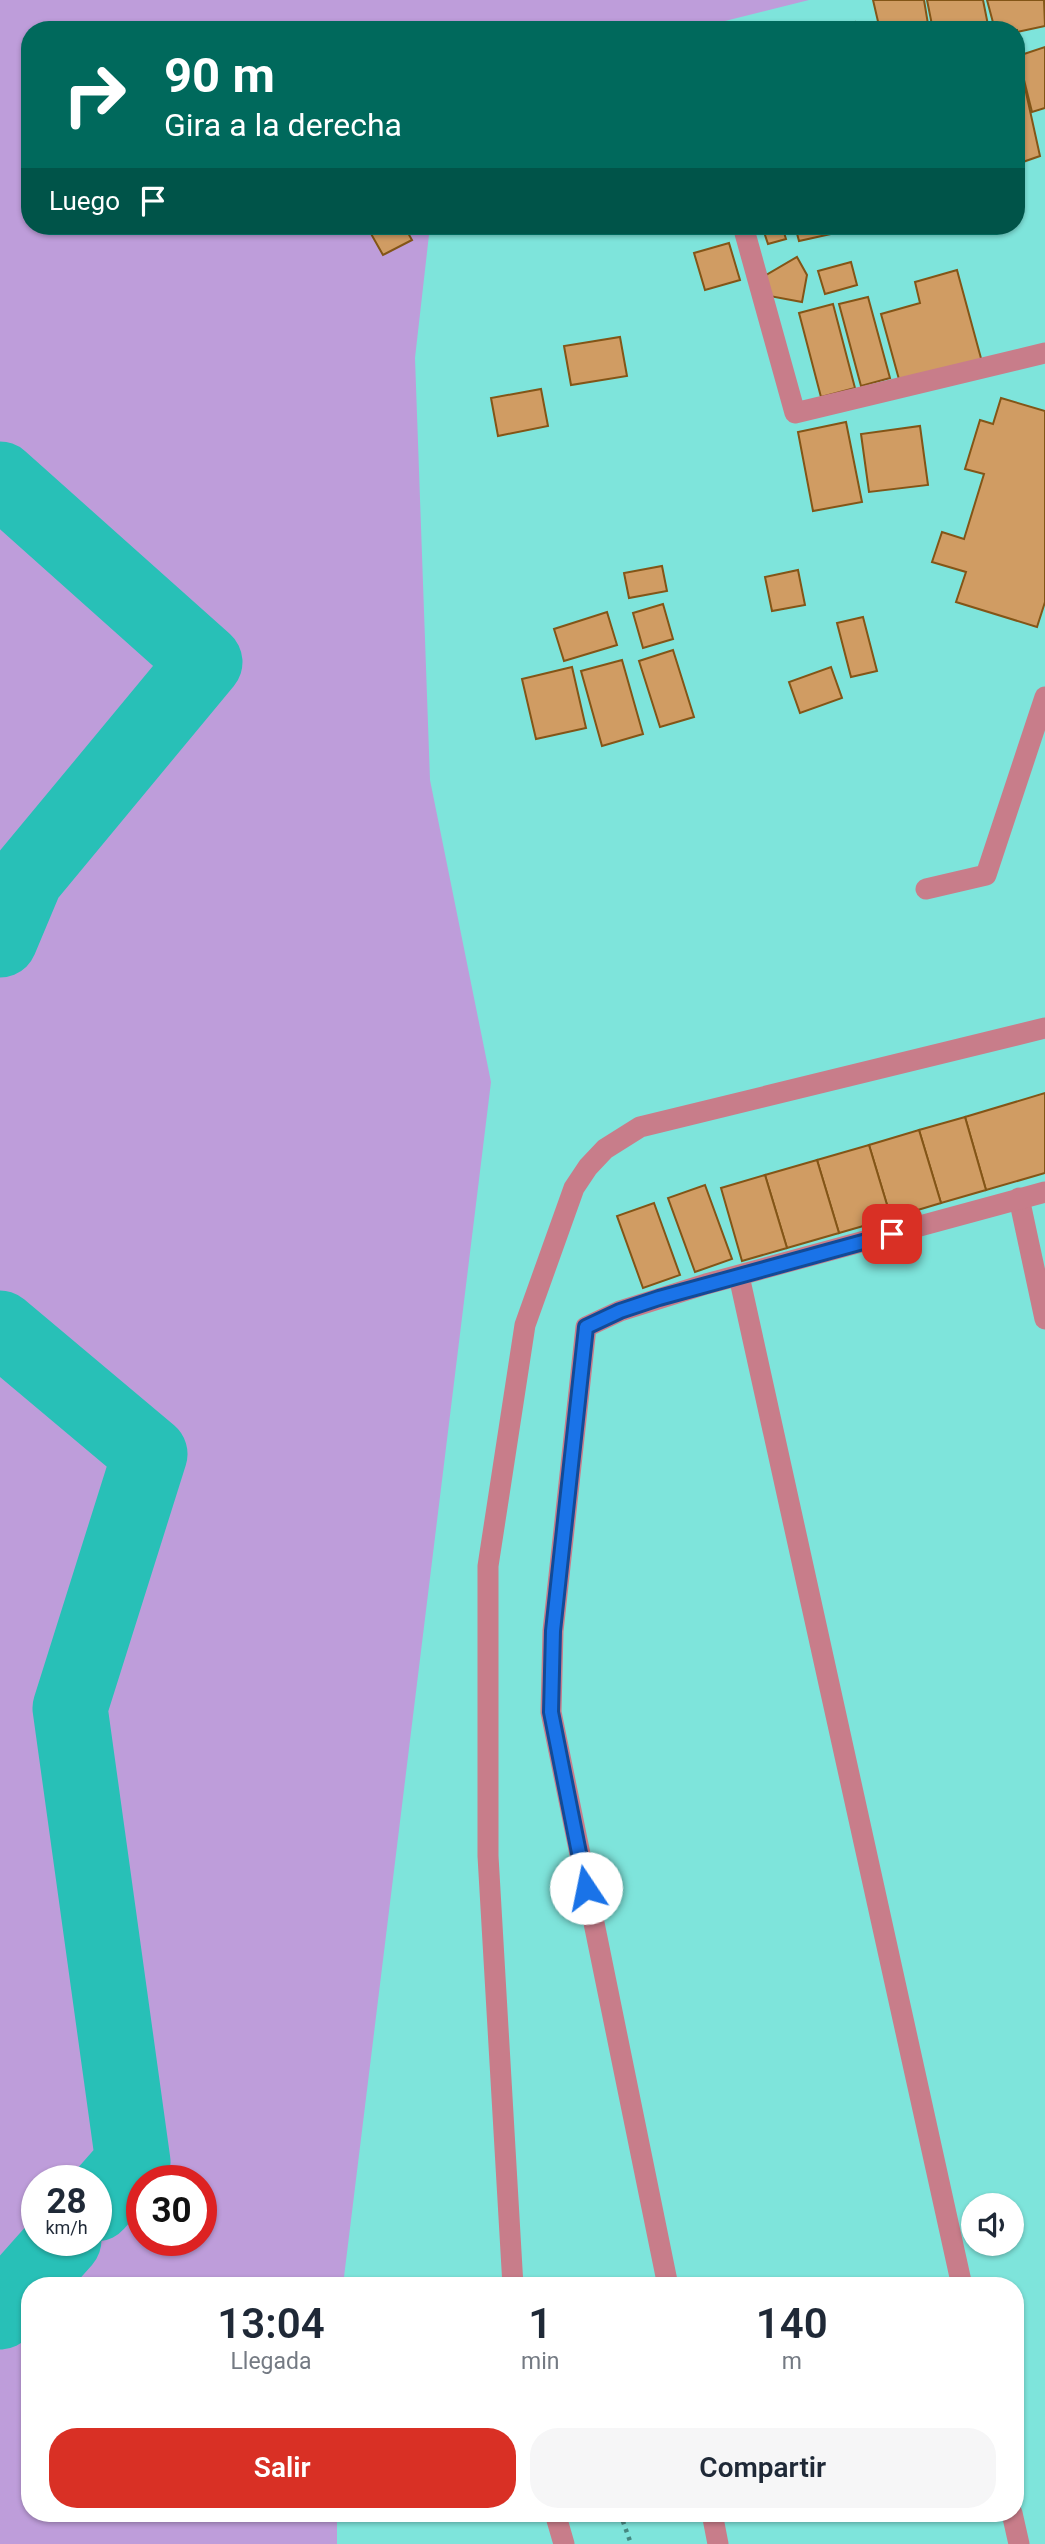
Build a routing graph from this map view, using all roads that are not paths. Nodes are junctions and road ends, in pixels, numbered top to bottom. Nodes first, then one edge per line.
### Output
1 (745, 235) edge
2 (1045, 353) edge
3 (1045, 697) edge
4 (926, 889) dead end
5 (1045, 1028) edge
6 (1045, 1192) edge
7 (1019, 1198) junction
8 (739, 1276) junction
9 (1045, 1319) edge
10 (512, 2277) edge
11 (666, 2277) edge
12 (960, 2277) edge
13 (558, 2522) edge
14 (714, 2522) edge
15 (1014, 2522) edge
16 (564, 2544) edge
17 (718, 2544) edge
18 (1019, 2544) edge

1 - 2 street
3 - 4 street
5 - 10 street
6 - 7 street
7 - 8 street
7 - 9 street
8 - 11 street
8 - 12 street
13 - 16 street
14 - 17 street
15 - 18 street

